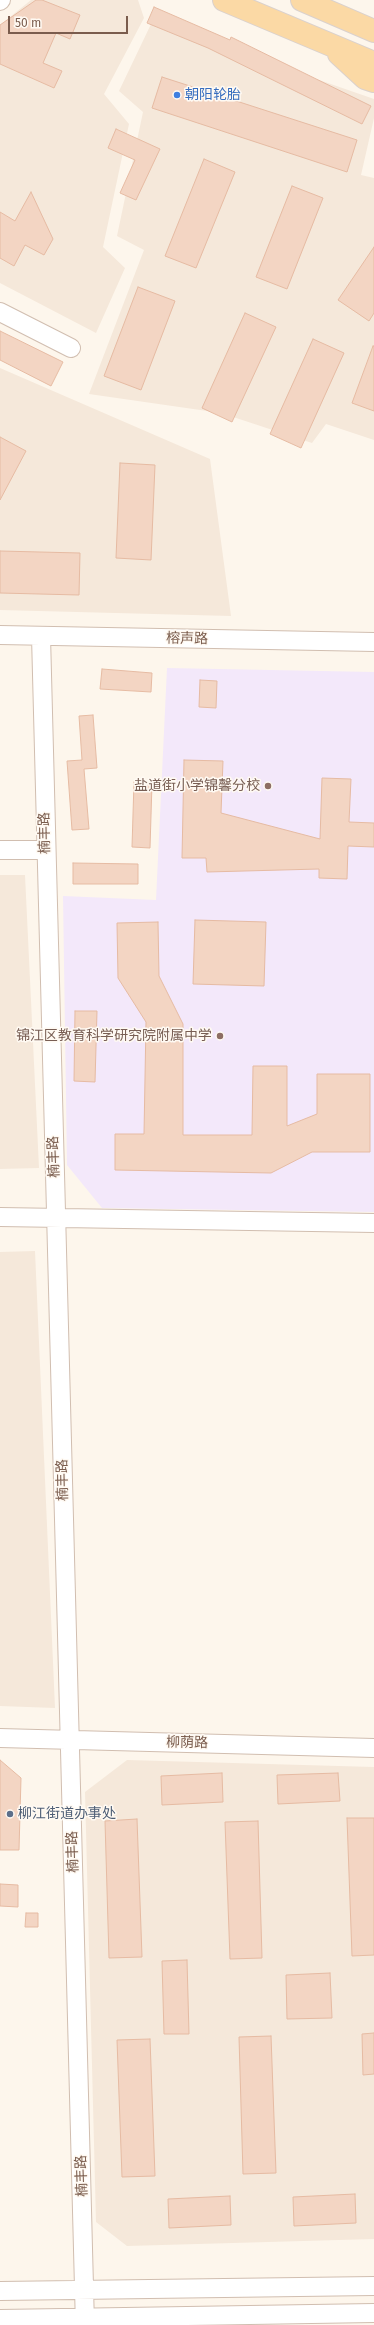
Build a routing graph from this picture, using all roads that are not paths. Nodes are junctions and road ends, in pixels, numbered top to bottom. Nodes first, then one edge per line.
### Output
1 (224, 0) edge
2 (302, 0) edge
3 (339, 16) junction
4 (374, 22) edge
5 (374, 31) edge
6 (327, 44) junction
7 (374, 63) edge
8 (374, 81) edge
9 (0, 312) edge
10 (71, 348) dead end
11 (0, 635) edge
12 (41, 636) junction
13 (374, 642) edge
14 (0, 850) edge
15 (45, 850) junction
16 (0, 1217) edge
17 (56, 1218) junction
18 (374, 1223) edge
19 (0, 1738) edge
20 (69, 1740) junction
21 (374, 1748) edge
22 (374, 2286) edge
23 (85, 2288) junction
24 (0, 2291) edge
25 (374, 2313) edge
26 (0, 2319) edge
27 (85, 2321) edge

1 - 6 main road
2 - 3 main road
3 - 4 main road
3 - 5 main road
6 - 7 main road
6 - 8 main road
9 - 10 street
11 - 12 street, 榕声路
12 - 13 street, 榕声路
12 - 15 street, 楠丰路
14 - 15 street
15 - 17 street, 楠丰路
16 - 17 street
17 - 18 street
17 - 20 street, 楠丰路
19 - 20 street, 柳荫路
20 - 21 street, 柳荫路
20 - 23 street, 楠丰路
22 - 23 street
23 - 24 street
23 - 27 street, 楠丰路
25 - 27 street
26 - 27 street

